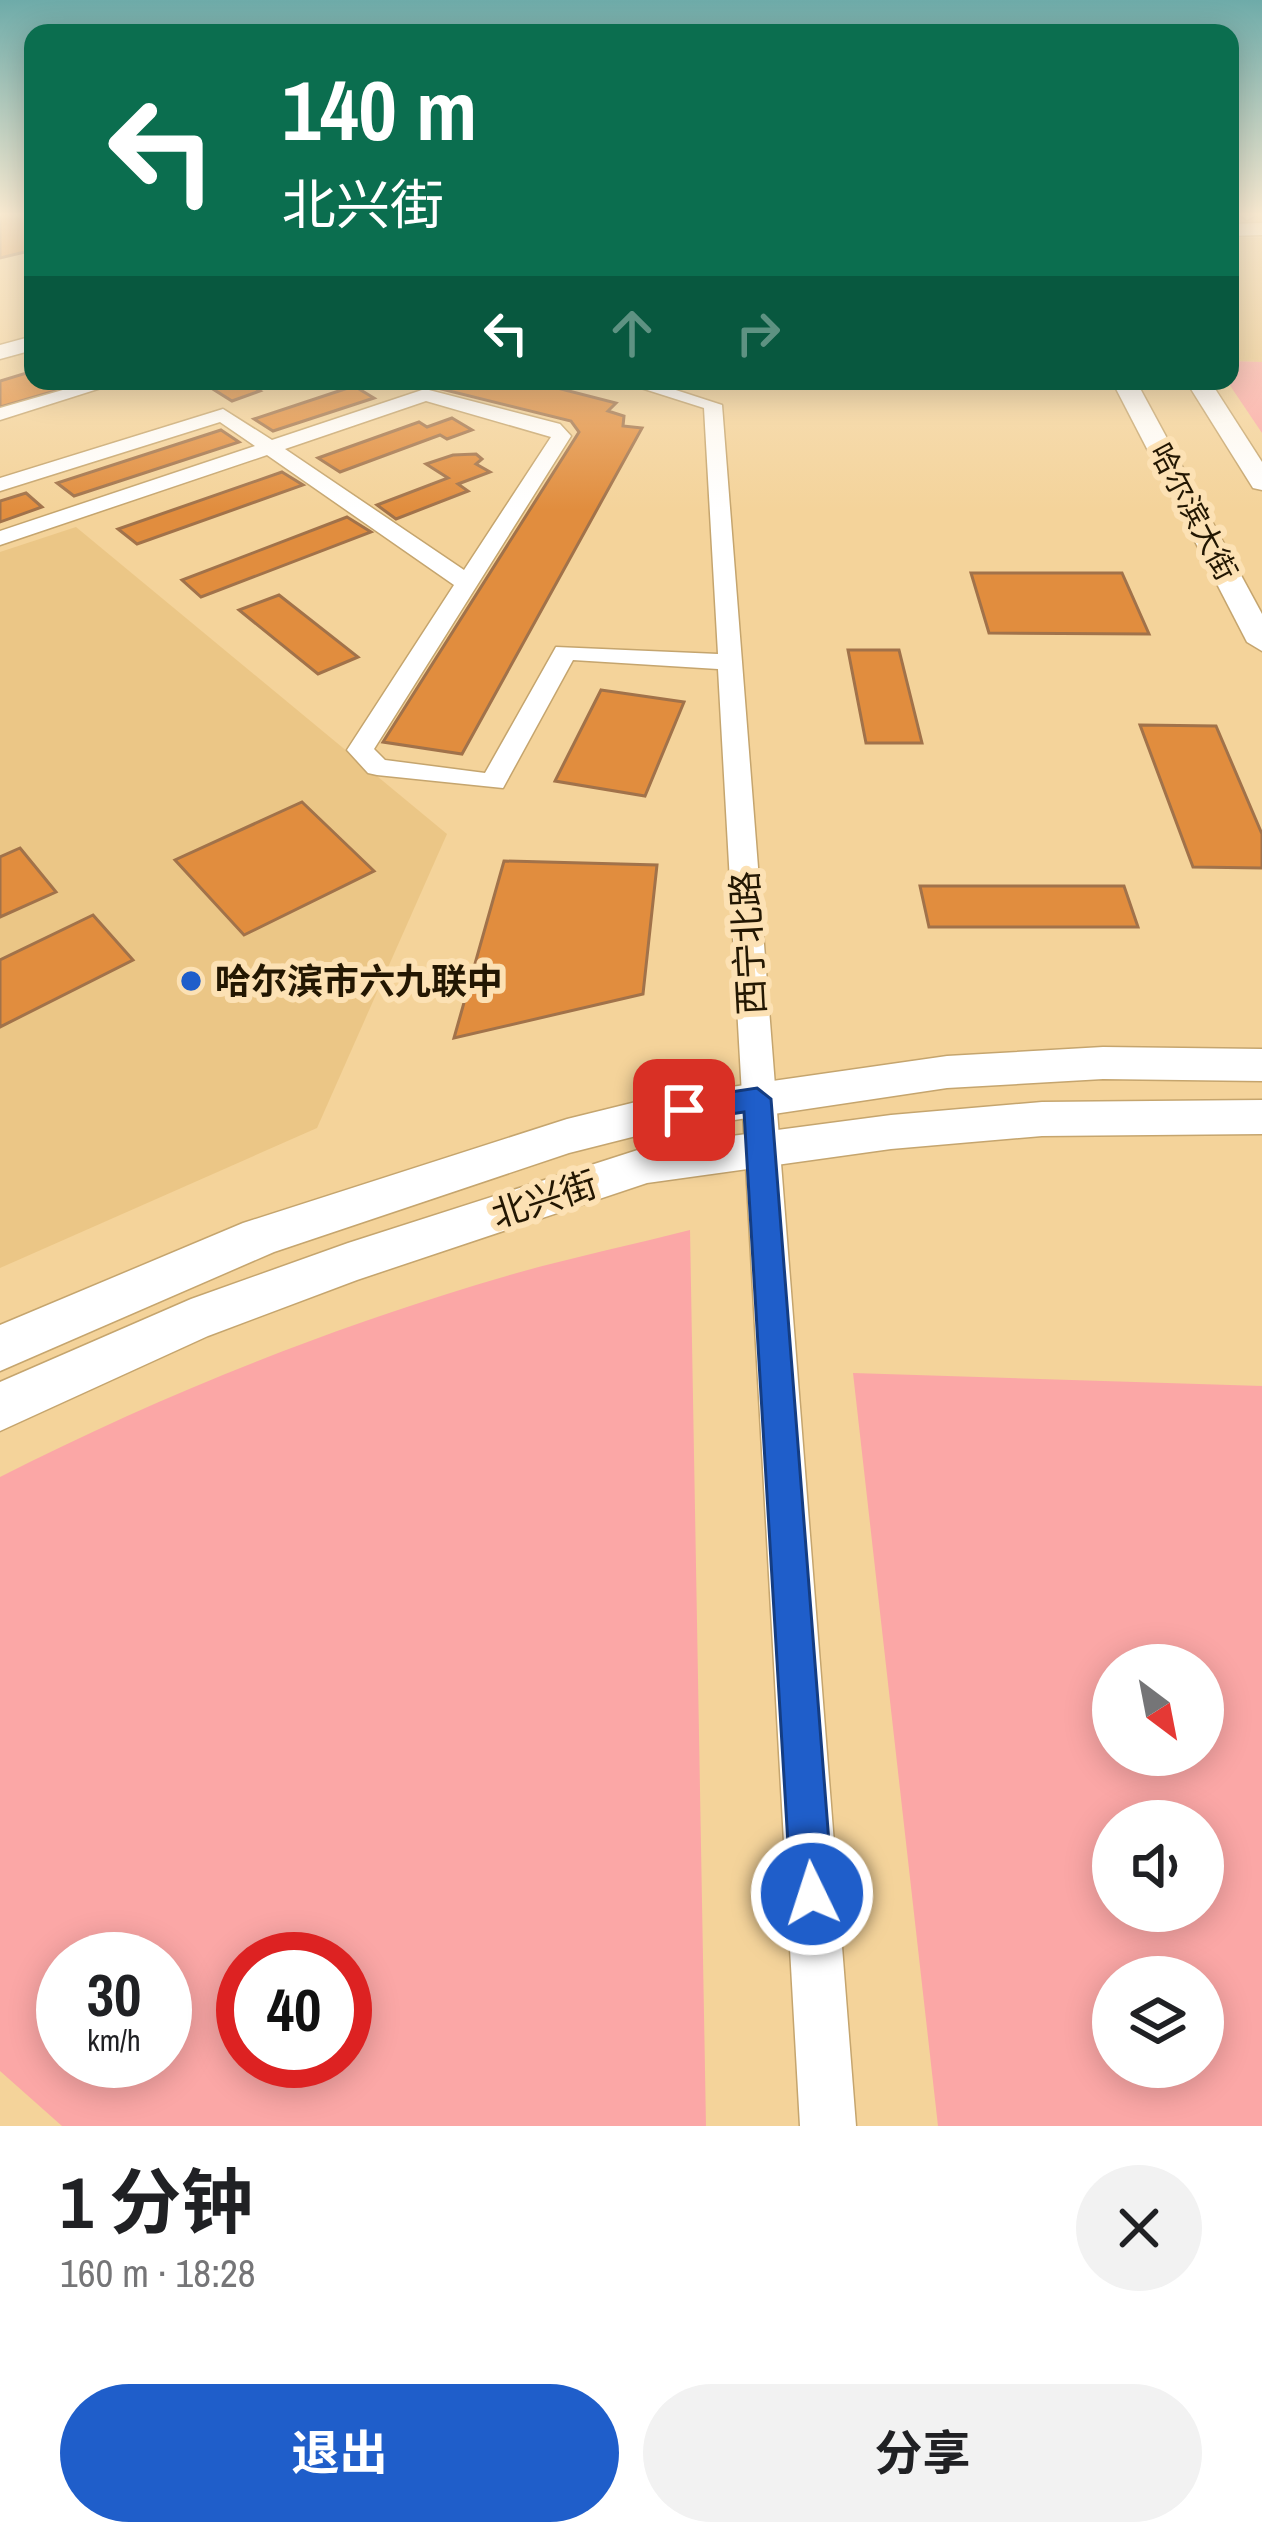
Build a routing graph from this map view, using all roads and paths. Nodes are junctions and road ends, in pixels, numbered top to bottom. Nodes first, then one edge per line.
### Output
1 (83, 390) edge
2 (409, 390) edge
3 (659, 390) edge
4 (1129, 390) edge
5 (1204, 390) edge
6 (425, 395) junction
7 (0, 414) edge
8 (271, 447) junction
9 (1262, 482) edge
10 (0, 485) edge
11 (0, 538) edge
12 (467, 583) junction
13 (1262, 642) edge
14 (731, 662) junction
15 (1262, 1065) edge
16 (757, 1099) junction
17 (1262, 1117) edge
18 (760, 1150) junction
19 (0, 1349) edge
20 (0, 1407) edge
21 (829, 2126) edge

1 - 7 street
2 - 6 street
3 - 14 street, 西宁北路
4 - 13 main road, 哈尔滨大街
5 - 9 main road, 哈尔滨大街
6 - 8 street
6 - 12 street
8 - 10 street
8 - 11 street
8 - 12 street
12 - 14 street
14 - 16 street, 西宁北路
15 - 16 main road, 北兴街
16 - 18 street, 西宁北路
16 - 19 main road, 北兴街
17 - 18 main road, 北兴街
18 - 20 main road, 北兴街
18 - 21 street, 西宁北路

